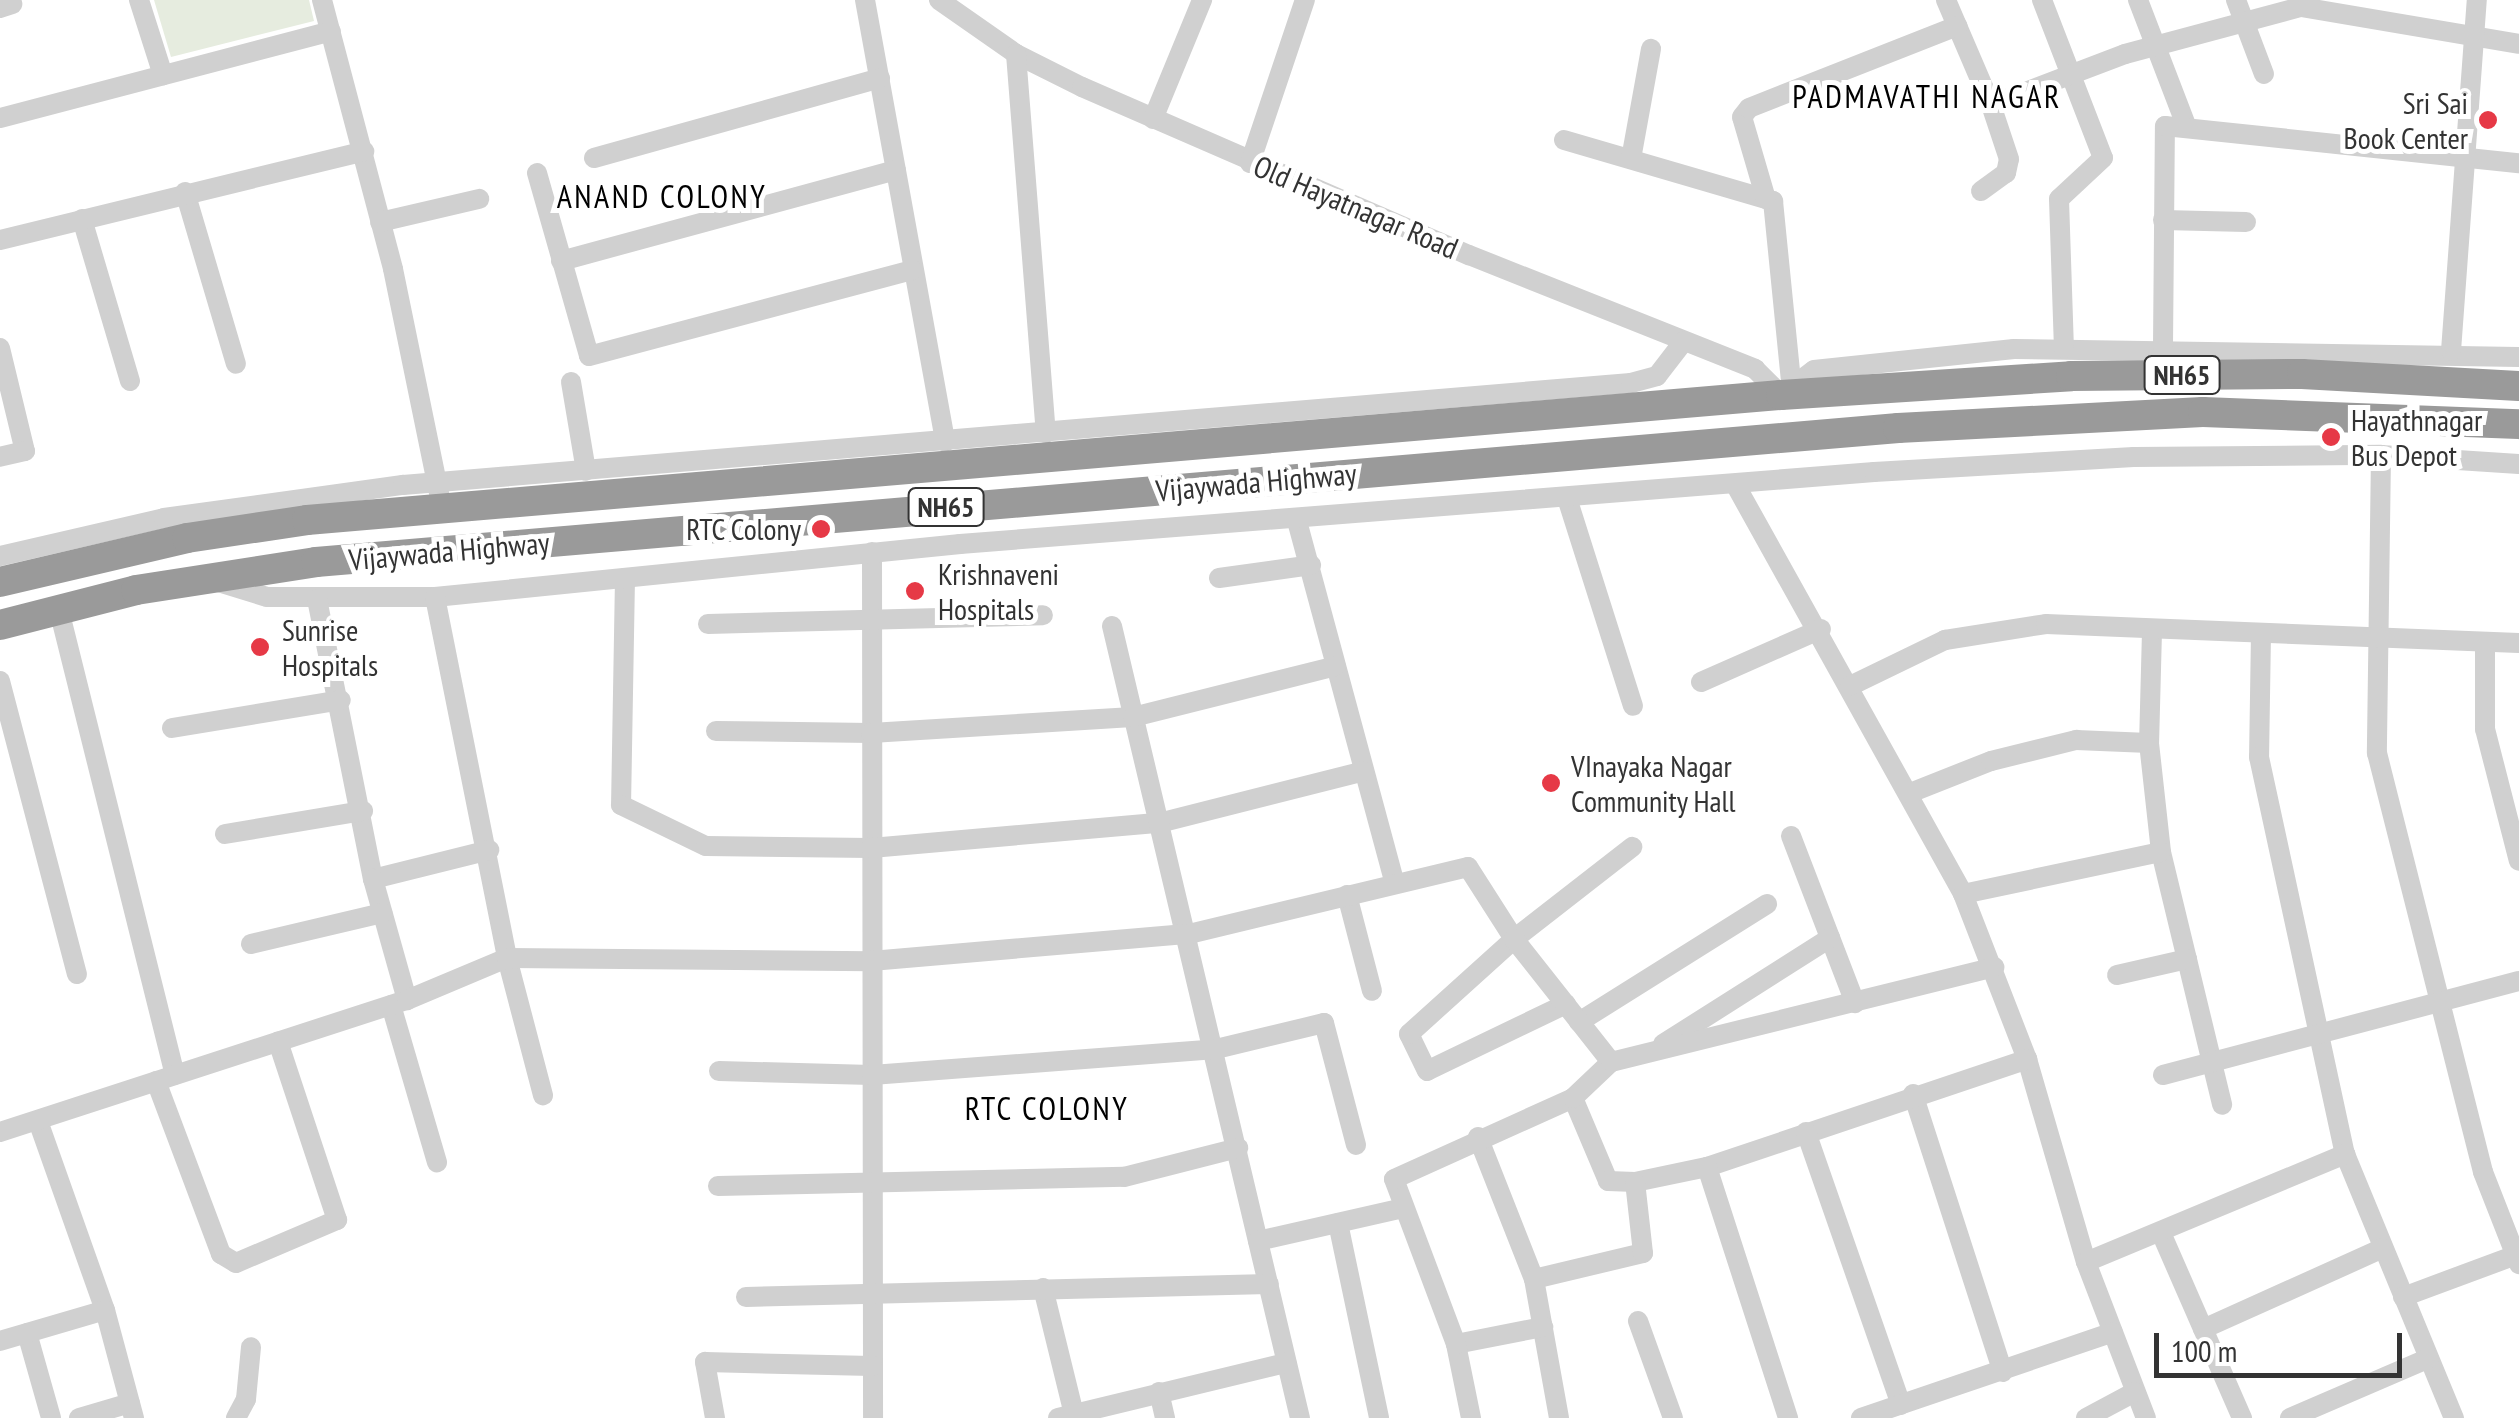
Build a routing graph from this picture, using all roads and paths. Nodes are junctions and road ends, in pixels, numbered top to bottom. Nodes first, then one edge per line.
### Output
1 (138, 0) edge
2 (322, 0) edge
3 (865, 0) edge
4 (939, 0) edge
5 (1202, 0) edge
6 (1305, 0) edge
7 (1946, 0) edge
8 (2042, 0) edge
9 (2138, 0) edge
10 (2236, 0) edge
11 (2477, 0) edge
12 (2300, 4) edge
13 (2244, 22) junction
14 (1957, 26) junction
15 (331, 32) junction
16 (2474, 36) junction
17 (2519, 44) edge
18 (2156, 46) junction
19 (1650, 49) dead end
20 (1016, 54) junction
21 (2264, 74) dead end
22 (163, 75) junction
23 (2071, 75) junction
24 (880, 78) junction
25 (1990, 105) junction
26 (0, 118) edge
27 (1153, 119) junction
28 (2186, 125) junction
29 (1564, 140) dead end
30 (364, 151) junction
31 (2462, 154) junction
32 (594, 158) dead end
33 (1631, 159) junction
34 (1250, 163) junction
35 (2519, 163) edge
36 (896, 170) junction
37 (537, 173) dead end
38 (1982, 191) dead end
39 (185, 192) junction
40 (479, 199) dead end
41 (1766, 199) junction
42 (82, 219) junction
43 (2163, 220) junction
44 (380, 222) junction
45 (2246, 222) dead end
46 (0, 240) edge
47 (561, 261) junction
48 (913, 270) junction
49 (1684, 341) junction
50 (2163, 346) junction
51 (0, 348) edge
52 (2064, 348) junction
53 (2451, 351) junction
54 (2519, 357) edge
55 (236, 364) dead end
56 (3, 374) edge
57 (130, 381) dead end
58 (571, 382) dead end
59 (2519, 386) edge
60 (1786, 388) junction
61 (2519, 424) edge
62 (1244, 429) junction
63 (1046, 434) junction
64 (945, 442) junction
65 (2382, 455) junction
66 (0, 458) edge
67 (2519, 464) edge
68 (586, 471) junction
69 (1734, 484) junction
70 (440, 495) junction
71 (1567, 498) junction
72 (1297, 521) junction
73 (872, 552) junction
74 (1311, 566) junction
75 (4, 572) edge
76 (204, 578) junction
77 (625, 578) junction
78 (1220, 578) dead end
79 (435, 596) junction
80 (317, 599) junction
81 (59, 610) junction
82 (1043, 615) dead end
83 (871, 618) junction
84 (11, 622) edge
85 (708, 624) dead end
86 (1112, 626) dead end
87 (1821, 629) junction
88 (2152, 631) junction
89 (2261, 633) junction
90 (2375, 642) junction
91 (2485, 642) junction
92 (2519, 643) edge
93 (1336, 666) junction
94 (0, 680) edge
95 (1701, 682) dead end
96 (1850, 686) junction
97 (340, 700) junction
98 (1633, 706) dead end
99 (1133, 716) junction
100 (172, 728) dead end
101 (716, 731) dead end
102 (871, 733) junction
103 (2149, 743) junction
104 (1364, 771) junction
105 (2510, 791) edge
106 (1910, 793) junction
107 (362, 811) junction
108 (1159, 823) junction
109 (224, 834) dead end
110 (1791, 836) dead end
111 (1632, 847) dead end
112 (871, 848) junction
113 (489, 850) junction
114 (2161, 852) junction
115 (2519, 861) edge
116 (373, 879) junction
117 (1395, 883) junction
118 (1963, 894) junction
119 (1347, 895) junction
120 (1767, 904) dead end
121 (382, 913) junction
122 (1189, 934) junction
123 (1830, 938) junction
124 (1514, 939) junction
125 (251, 944) dead end
126 (507, 958) junction
127 (2188, 959) junction
128 (871, 961) junction
129 (1994, 967) junction
130 (78, 974) dead end
131 (2117, 976) dead end
132 (2519, 980) edge
133 (1372, 991) dead end
134 (2442, 999) junction
135 (399, 1002) junction
136 (1566, 1004) junction
137 (1854, 1004) junction
138 (1580, 1022) junction
139 (2321, 1029) junction
140 (278, 1042) junction
141 (1216, 1048) junction
142 (1648, 1054) junction
143 (2027, 1059) junction
144 (1611, 1062) junction
145 (2213, 1062) junction
146 (720, 1070) dead end
147 (872, 1075) junction
148 (2164, 1075) dead end
149 (165, 1078) junction
150 (543, 1094) dead end
151 (1912, 1094) junction
152 (1572, 1098) junction
153 (2222, 1105) dead end
154 (38, 1121) junction
155 (0, 1132) edge
156 (1806, 1132) junction
157 (1478, 1138) junction
158 (1356, 1145) dead end
159 (1238, 1148) junction
160 (2345, 1154) junction
161 (437, 1162) dead end
162 (1707, 1167) junction
163 (872, 1181) junction
164 (1635, 1182) junction
165 (718, 1186) dead end
166 (1402, 1208) junction
167 (1338, 1223) junction
168 (2162, 1235) junction
169 (1258, 1241) junction
170 (2384, 1248) junction
171 (2517, 1260) edge
172 (2086, 1262) junction
173 (1534, 1279) junction
174 (1269, 1284) junction
175 (1043, 1288) junction
176 (872, 1294) junction
177 (746, 1296) dead end
178 (2404, 1297) junction
179 (105, 1310) junction
180 (1638, 1321) dead end
181 (1543, 1327) junction
182 (2203, 1329) junction
183 (2113, 1332) junction
184 (27, 1333) junction
185 (0, 1342) edge
186 (1456, 1344) junction
187 (251, 1347) dead end
188 (2429, 1358) junction
189 (1286, 1363) junction
190 (872, 1366) junction
191 (2004, 1372) junction
192 (1159, 1392) junction
193 (2135, 1392) junction
194 (1901, 1405) junction
195 (132, 1411) edge
196 (1066, 1416) edge
197 (51, 1418) edge
198 (79, 1418) edge
199 (236, 1418) edge
200 (716, 1418) edge
201 (873, 1418) edge
202 (1166, 1418) edge
203 (1300, 1418) edge
204 (1378, 1418) edge
205 (1471, 1418) edge
206 (1559, 1418) edge
207 (1672, 1418) edge
208 (1788, 1418) edge
209 (1861, 1418) edge
210 (2086, 1418) edge
211 (2146, 1418) edge
212 (2242, 1418) edge
213 (2290, 1418) edge
214 (2454, 1418) edge

1 - 22 street
2 - 15 street
3 - 24 street
4 - 20 street, Old Hayatnagar Road
5 - 27 street
6 - 34 street
7 - 14 street
8 - 23 street
9 - 18 street
10 - 13 street
11 - 16 street
12 - 13 street
12 - 16 street
13 - 18 street
13 - 21 street
14 - 25 street
14 - 41 street
15 - 22 street
15 - 30 street
16 - 17 street
16 - 31 street
18 - 23 street
18 - 28 street
19 - 33 street
20 - 27 street, Old Hayatnagar Road
20 - 63 street
22 - 26 street
23 - 25 street
23 - 52 street
24 - 32 street
24 - 36 street
25 - 38 street
27 - 34 street, Old Hayatnagar Road
28 - 31 street
28 - 43 street
29 - 33 street
30 - 39 street
30 - 44 street
31 - 35 street
31 - 53 street
33 - 41 street
34 - 49 street, Old Hayatnagar Road
36 - 47 street
36 - 48 street
37 - 47 street
39 - 42 street
39 - 55 street
40 - 44 street
41 - 60 street
42 - 46 street
42 - 57 street
43 - 45 street
43 - 50 street
44 - 70 street
47 - 48 street
48 - 64 street
49 - 60 street, Old Hayatnagar Road
49 - 62 street
50 - 52 street
50 - 53 street
51 - 56 street
52 - 60 street
53 - 54 street
56 - 66 street
58 - 68 street
59 - 60 highway, Vijaywada Highway / NH65
60 - 62 highway, Vijaywada Highway / NH65
61 - 76 highway, Vijaywada Highway / NH65
62 - 63 street
62 - 70 highway, Vijaywada Highway / NH65
63 - 64 street
64 - 68 street
65 - 67 street
65 - 69 street
65 - 90 street
68 - 70 street
69 - 71 street
69 - 87 street
70 - 75 highway, Vijaywada Highway / NH65
71 - 72 street
71 - 98 street
72 - 73 street
72 - 74 street
73 - 77 street
73 - 83 street
74 - 78 street
74 - 93 street
75 - 84 highway
76 - 80 street
76 - 81 highway, Vijaywada Highway / NH65
77 - 79 street
77 - 112 street
79 - 80 street
79 - 113 street
80 - 97 street
81 - 84 highway, Vijaywada Highway / NH65
81 - 149 street
82 - 83 street
83 - 85 street
83 - 102 street
86 - 99 street
87 - 95 street
87 - 96 street
88 - 89 street
88 - 96 street
88 - 103 street
89 - 90 street
89 - 139 street
90 - 91 street
90 - 134 street
91 - 92 street
91 - 105 street
93 - 99 street
93 - 104 street
94 - 130 street
96 - 106 street
97 - 100 street
97 - 107 street
99 - 102 street
99 - 108 street
101 - 102 street
102 - 112 street
103 - 106 street
103 - 114 street
104 - 108 street
104 - 117 street
105 - 115 street
106 - 118 street
107 - 109 street
107 - 116 street
108 - 112 street
108 - 122 street
110 - 123 street
111 - 124 street
112 - 128 street
113 - 116 street
113 - 126 street
114 - 118 street
114 - 127 street
116 - 121 street
117 - 119 street
117 - 124 street
118 - 129 street
119 - 122 street
119 - 133 street
120 - 138 street
121 - 125 street
121 - 135 street
122 - 128 street
122 - 141 street
123 - 137 street
123 - 142 street
124 - 136 street
124 - 136 street
126 - 128 street
126 - 135 street
126 - 150 street
127 - 131 street
127 - 145 street
128 - 147 street
129 - 137 street
129 - 143 street
132 - 134 street
134 - 139 street
134 - 171 street
135 - 140 street
135 - 161 street
136 - 138 street
137 - 142 street
138 - 144 street
139 - 145 street
139 - 160 street
140 - 149 street
140 - 149 street
141 - 147 street
141 - 158 street
141 - 159 street
142 - 144 street
143 - 151 street
143 - 172 street
144 - 152 street
145 - 148 street
145 - 153 street
146 - 147 street
147 - 163 street
149 - 154 street
151 - 156 street
151 - 191 street
152 - 157 street
152 - 164 street
154 - 155 street
154 - 179 street
156 - 162 street
156 - 194 street
157 - 166 street
157 - 173 street
159 - 163 street
159 - 169 street
160 - 168 street
160 - 170 street
162 - 164 street
162 - 208 street
163 - 165 street
163 - 176 street
164 - 173 street
166 - 167 street
166 - 186 street
167 - 169 street
167 - 204 street
168 - 172 street
168 - 182 street
169 - 174 street
170 - 178 street
170 - 182 street
171 - 178 street
172 - 183 street
173 - 181 street
174 - 175 street
174 - 189 street
175 - 176 street
175 - 196 street
176 - 177 street
176 - 190 street
178 - 188 street
179 - 184 street
179 - 195 street
180 - 207 street
181 - 186 street
181 - 206 street
182 - 212 street
183 - 191 street
183 - 193 street
184 - 185 street
184 - 197 street
186 - 205 street
187 - 199 street
188 - 213 street
188 - 214 street
189 - 192 street
189 - 203 street
190 - 200 street
190 - 201 street
191 - 194 street
192 - 196 street
192 - 202 street
193 - 210 street
193 - 211 street
194 - 209 street
195 - 198 street

